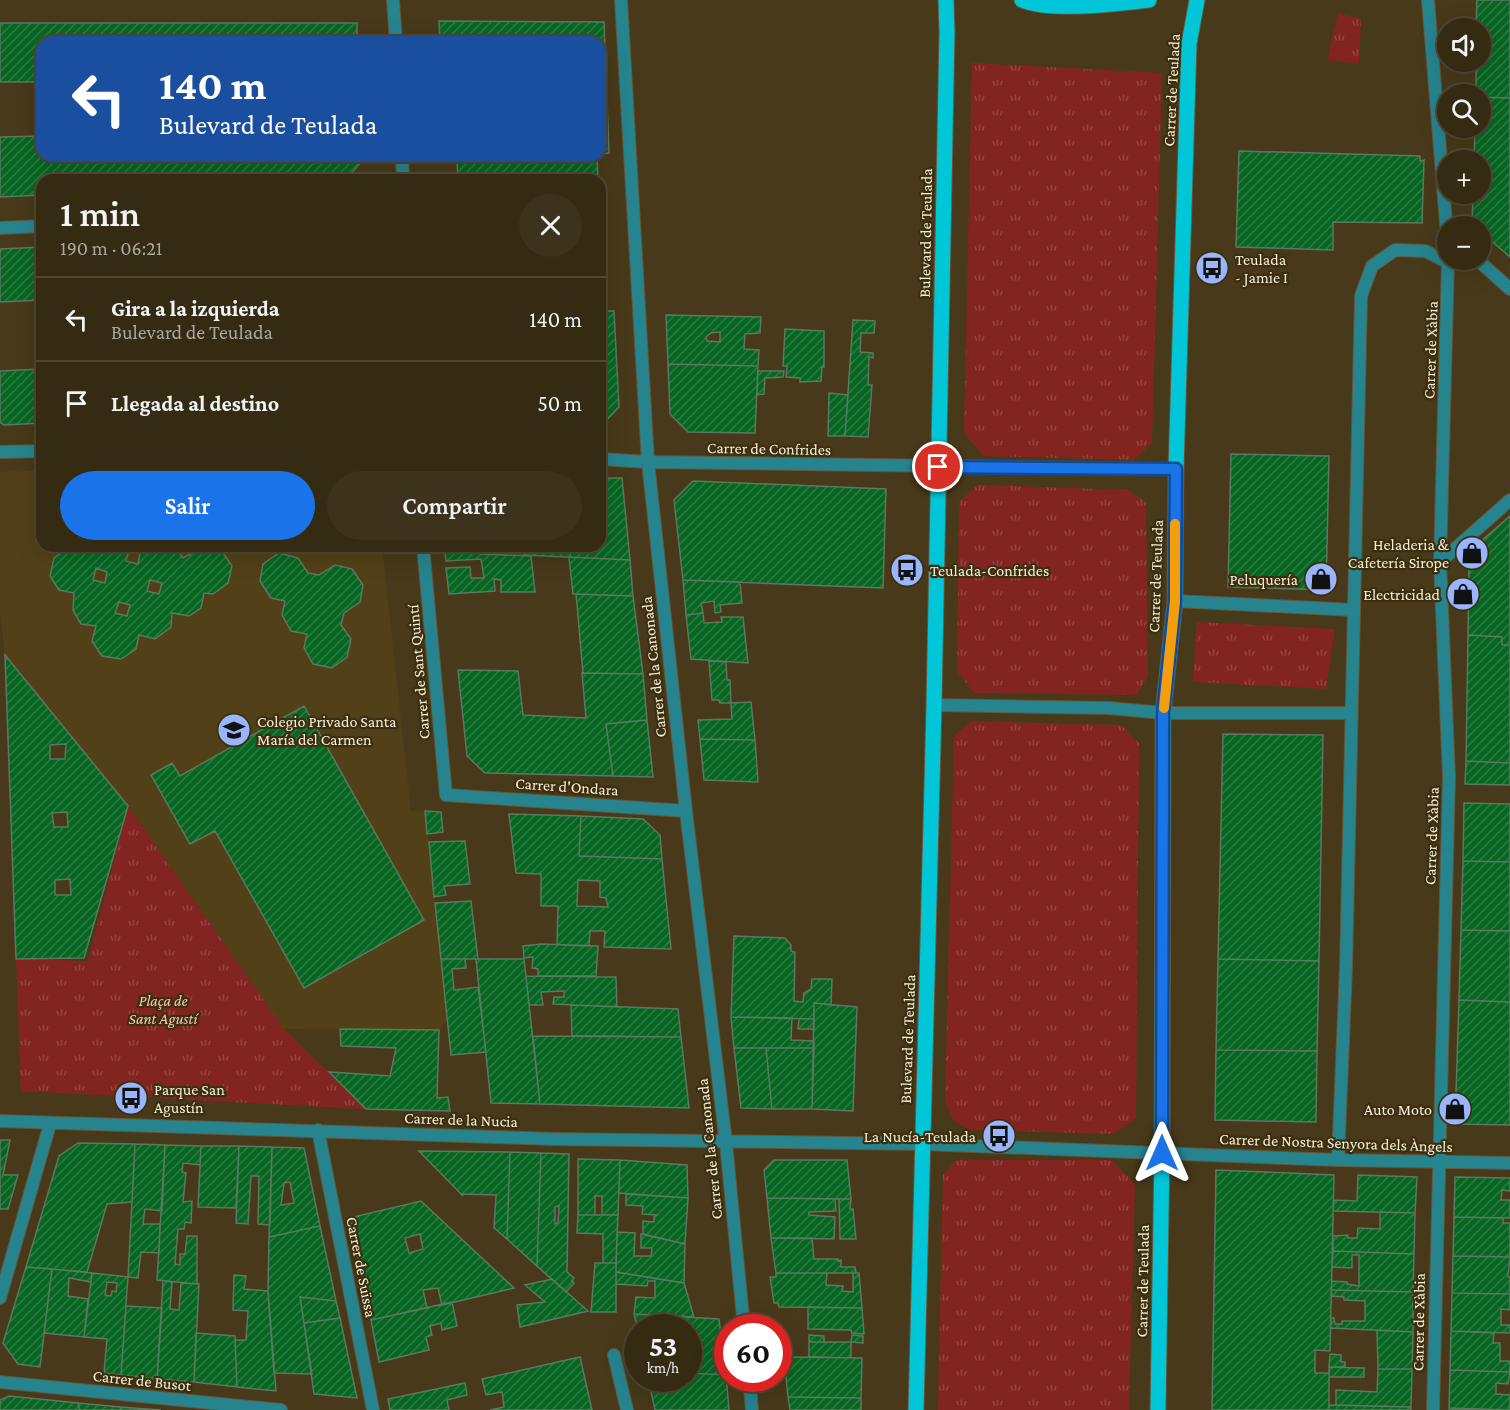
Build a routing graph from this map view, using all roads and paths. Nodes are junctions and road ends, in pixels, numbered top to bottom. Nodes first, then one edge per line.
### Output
1 (393, 0) edge
2 (621, 0) edge
3 (946, 0) edge
4 (1022, 0) edge
5 (1149, 0) edge
6 (1197, 0) edge
7 (1428, 0) edge
8 (396, 36) edge
9 (1445, 216) edge
10 (36, 226) edge
11 (0, 228) edge
12 (1437, 256) edge
13 (1449, 270) edge
14 (1490, 270) edge
15 (1510, 289) edge
16 (36, 451) edge
17 (0, 452) edge
18 (606, 459) edge
19 (648, 462) junction
20 (938, 467) junction
21 (1176, 469) junction
22 (1510, 500) edge
23 (424, 552) edge
24 (1440, 562) junction
25 (1175, 601) junction
26 (1354, 610) junction
27 (934, 705) junction
28 (1163, 713) junction
29 (1352, 713) junction
30 (446, 795) joint
31 (686, 810) junction
32 (0, 1121) edge
33 (50, 1124) junction
34 (318, 1130) junction
35 (726, 1143) junction
36 (922, 1144) junction
37 (1162, 1153) junction
38 (1338, 1160) junction
39 (1438, 1161) junction
40 (1510, 1163) edge
41 (0, 1298) edge
42 (743, 1314) edge
43 (614, 1355) dead end
44 (0, 1382) edge
45 (750, 1392) edge
46 (281, 1410) edge
47 (373, 1410) edge
48 (627, 1410) edge
49 (752, 1410) edge
50 (916, 1410) edge
51 (1158, 1410) edge
52 (1433, 1410) edge

1 - 8 street
2 - 19 street, Carrer de la Canonada
3 - 20 main road, Bulevard de Teulada
4 - 5 main road
6 - 21 main road, Carrer de Teulada
7 - 9 street
10 - 11 street
12 - 26 street
13 - 24 street, Carrer de Xàbia
14 - 15 street
16 - 17 street
18 - 19 street, Carrer de Confrides
19 - 20 street, Carrer de Confrides
19 - 31 street, Carrer de la Canonada
20 - 21 street
20 - 27 main road, Bulevard de Teulada
21 - 25 main road, Carrer de Teulada
22 - 24 street
23 - 30 street, Carrer de Sant Quintí
24 - 39 street, Carrer de Xàbia
25 - 26 street
25 - 28 main road, Carrer de Teulada
26 - 29 street
27 - 28 street
27 - 36 main road, Bulevard de Teulada
28 - 29 street
28 - 37 main road, Carrer de Teulada
29 - 38 street
30 - 31 street, Carrer d'Ondara
31 - 35 street, Carrer de la Canonada
32 - 33 street, Carrer de la Nucia
33 - 34 street, Carrer de la Nucia
33 - 41 street
34 - 35 street, Carrer de la Nucia
34 - 47 street, Carrer de Suïssa
35 - 36 street, Carrer de la Nucia
35 - 42 street, Carrer de la Canonada
36 - 37 street
36 - 50 main road, Bulevard de Teulada
37 - 38 street, Carrer de Nostra Senyora dels Àngels
37 - 51 main road, Carrer de Teulada
38 - 39 street, Carrer de Nostra Senyora dels Àngels
39 - 40 street, Carrer de Nostra Senyora dels Àngels
39 - 52 street, Carrer de Xàbia
43 - 48 street
44 - 46 street, Carrer de Busot
45 - 49 street

